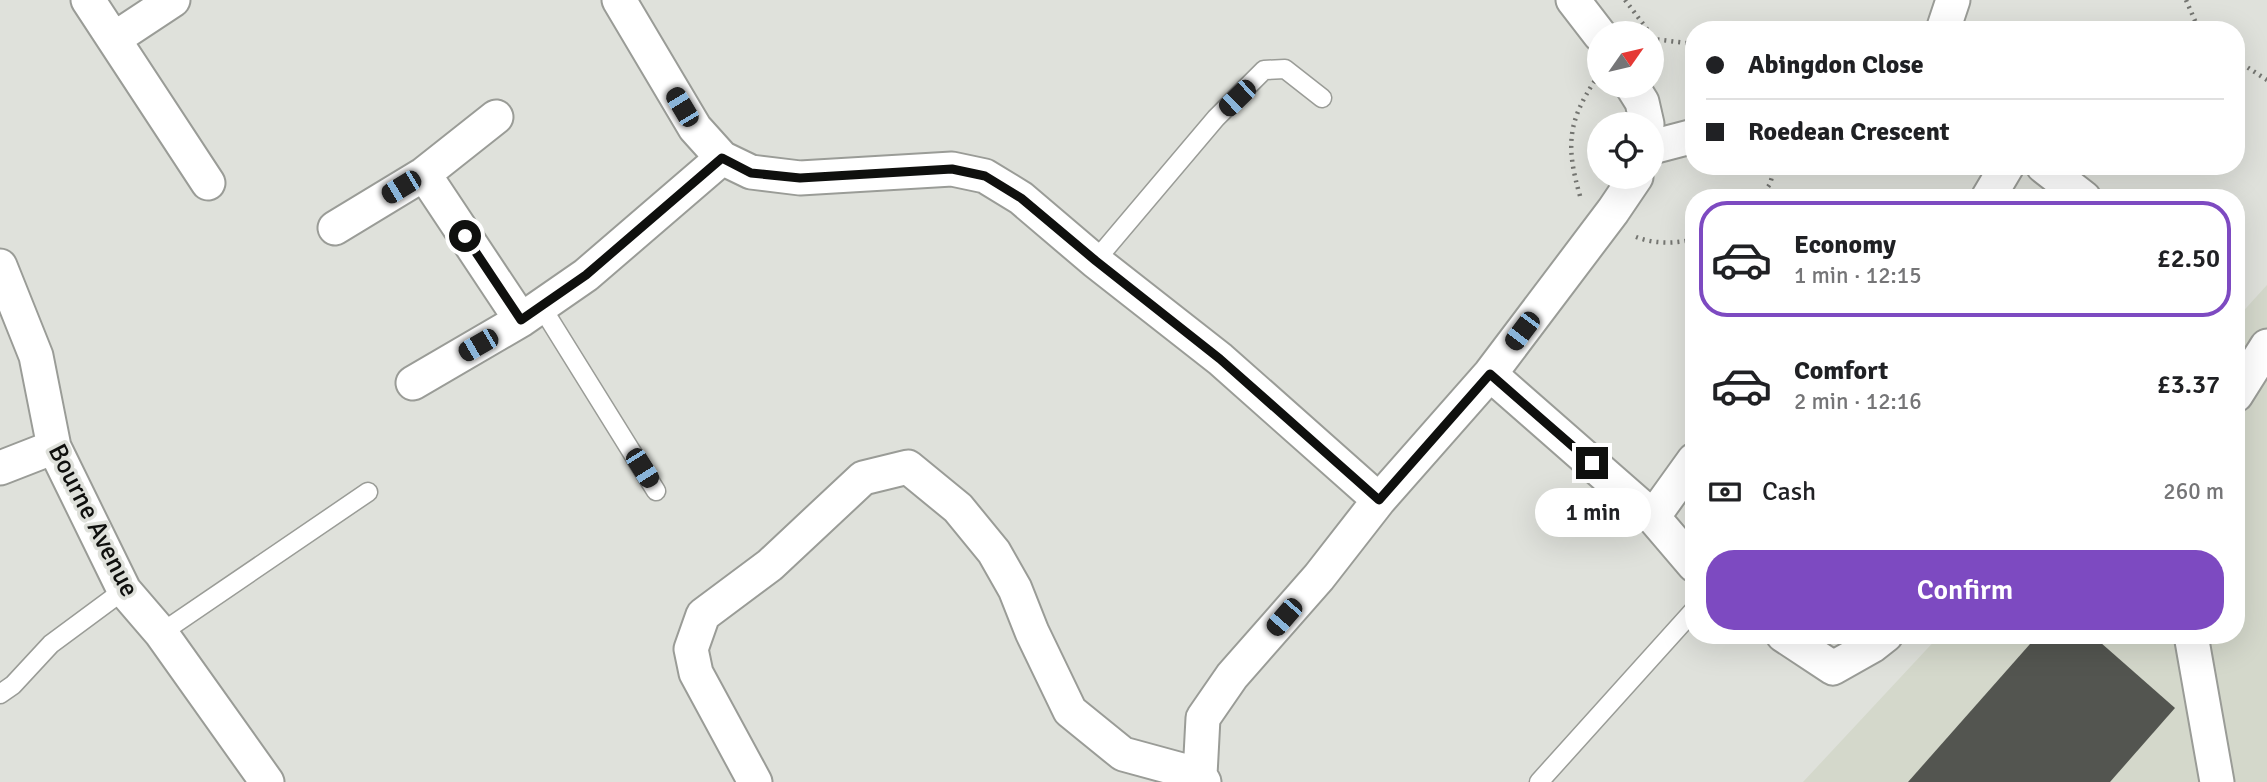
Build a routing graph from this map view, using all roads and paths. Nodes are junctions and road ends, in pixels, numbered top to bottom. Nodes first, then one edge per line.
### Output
1 (88, 0) edge
2 (173, 0) edge
3 (619, 0) edge
4 (1573, 0) edge
5 (1625, 0) edge
6 (1953, 0) edge
7 (2186, 0) edge
8 (1589, 21) edge
9 (1640, 21) edge
10 (1946, 21) edge
11 (2195, 21) edge
12 (1664, 39) edge
13 (114, 40) junction
14 (1685, 42) edge
15 (2245, 66) edge
16 (2267, 80) edge
17 (1587, 95) edge
18 (1322, 98) dead end
19 (496, 117) dead end
20 (1685, 138) edge
21 (1664, 144) edge
22 (722, 158) junction
23 (424, 174) junction
24 (2055, 175) edge
25 (208, 183) dead end
26 (1628, 189) edge
27 (2072, 189) edge
28 (1604, 223) junction
29 (335, 228) dead end
30 (1685, 241) edge
31 (1096, 261) junction
32 (0, 266) edge
33 (531, 313) junction
34 (2267, 346) edge
35 (1490, 374) junction
36 (2245, 381) edge
37 (413, 383) dead end
38 (54, 447) junction
39 (0, 468) edge
40 (1685, 473) edge
41 (656, 491) dead end
42 (368, 492) dead end
43 (1379, 500) junction
44 (1653, 517) junction
45 (1685, 554) edge
46 (124, 590) junction
47 (1685, 620) edge
48 (161, 633) junction
49 (1797, 644) edge
50 (1875, 644) edge
51 (2193, 644) edge
52 (0, 694) edge
53 (1202, 779) edge
54 (267, 782) edge
55 (755, 782) edge
56 (1539, 782) edge
57 (2217, 782) edge

1 - 13 street
2 - 13 street
3 - 22 street
4 - 8 street
5 - 9 path
6 - 10 street
7 - 11 path
12 - 14 path
13 - 25 street
15 - 16 path
17 - 28 path
18 - 31 lane
19 - 23 street
20 - 21 street
22 - 31 street
22 - 33 street
23 - 29 street
23 - 33 street
24 - 27 street
26 - 28 street
28 - 30 path
28 - 35 street
31 - 43 street
32 - 38 street, Bourne Avenue
33 - 37 street
33 - 41 lane
34 - 36 street
35 - 43 street
35 - 44 street
38 - 39 street
38 - 46 street, Bourne Avenue
40 - 44 street
42 - 48 lane
43 - 53 street
44 - 45 street
46 - 48 street, Bourne Avenue
46 - 52 lane
47 - 56 lane
48 - 54 street, Bourne Avenue
49 - 50 street
51 - 57 street
53 - 55 street

